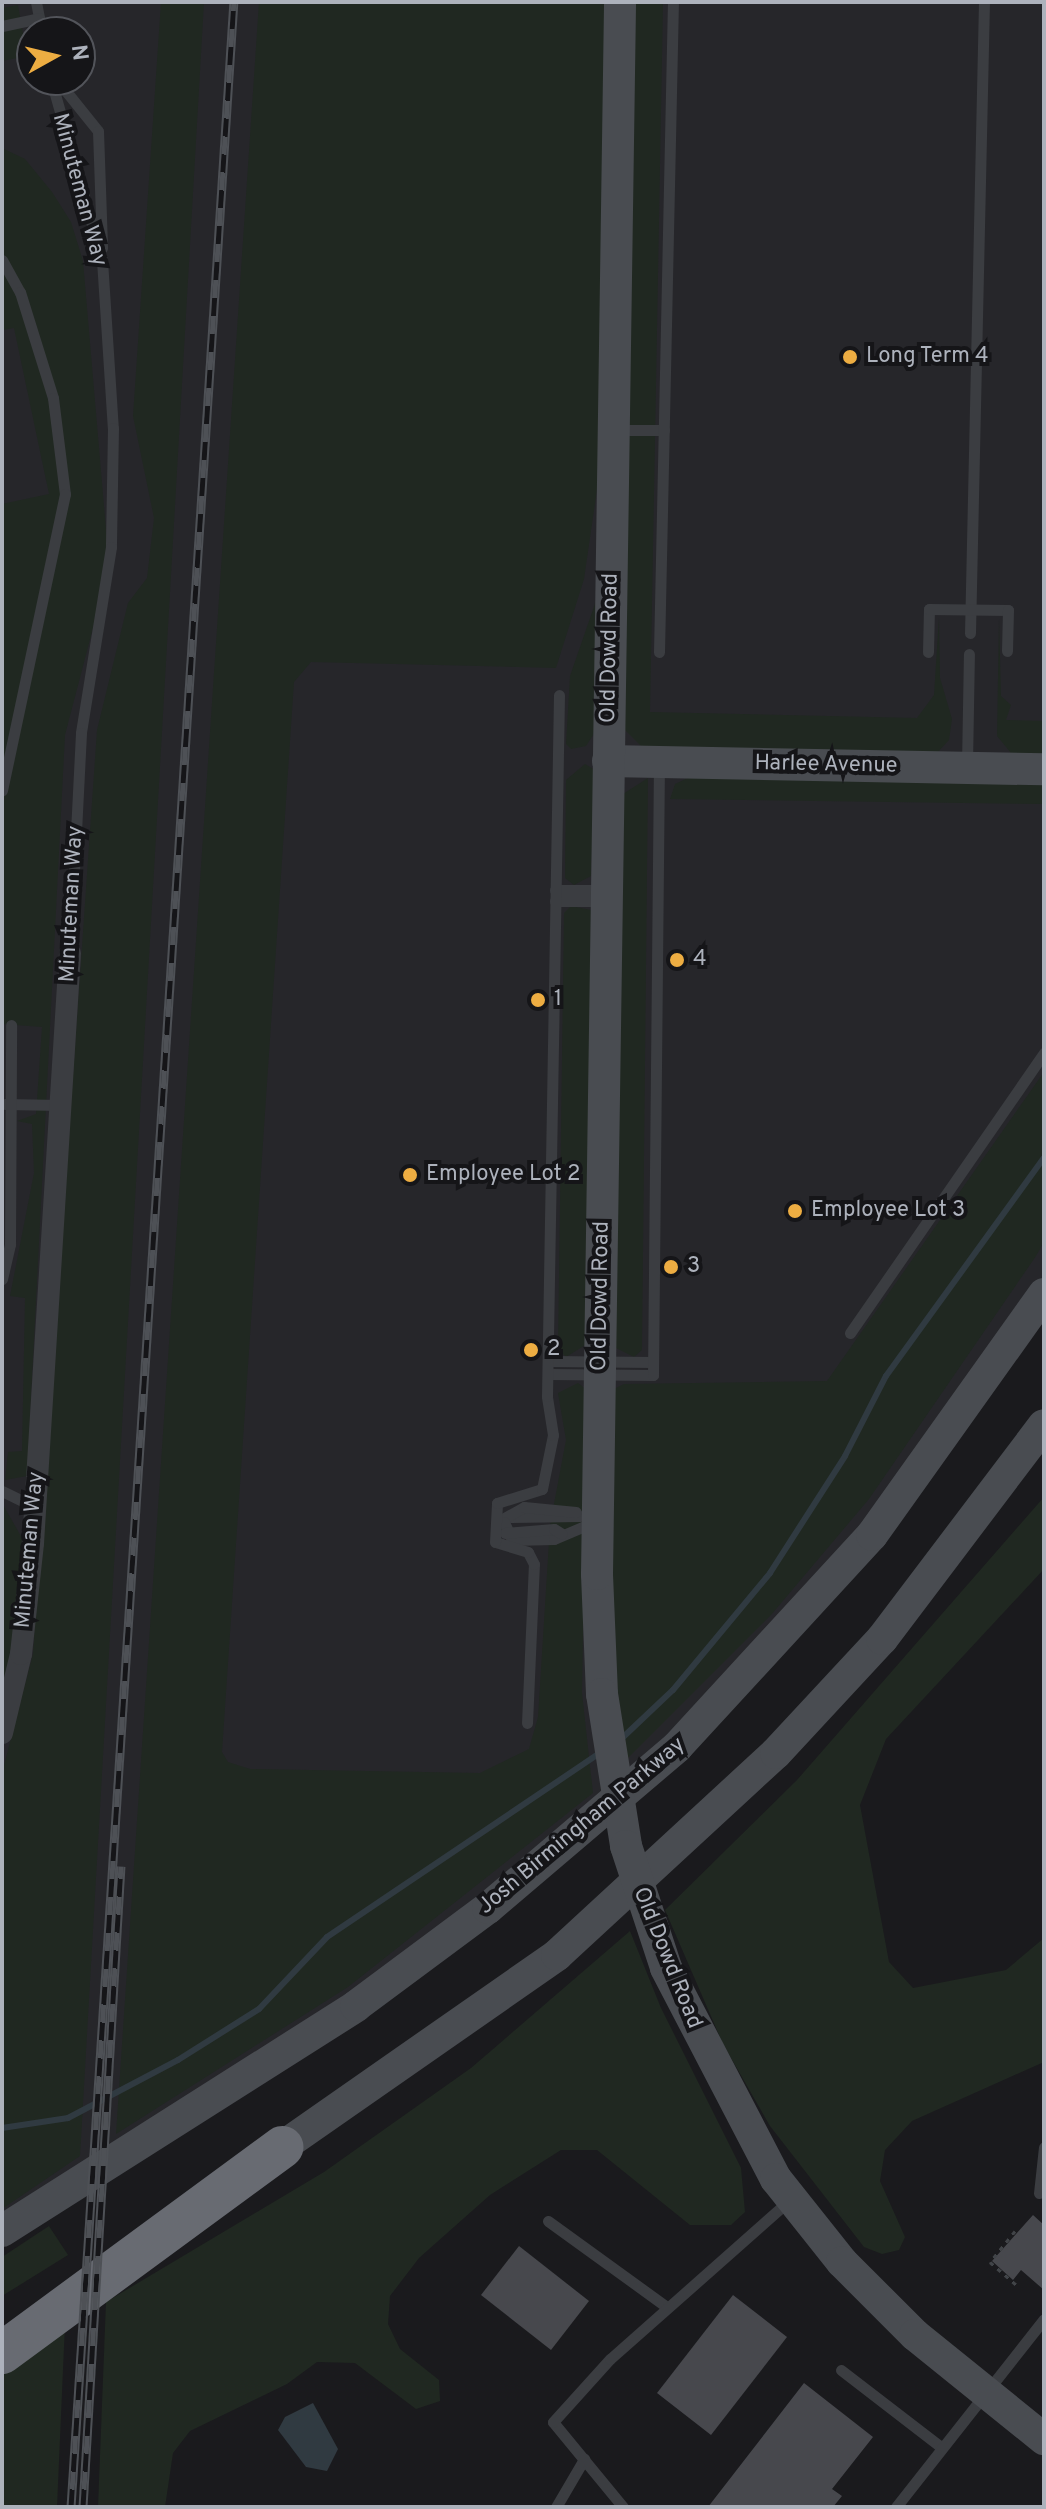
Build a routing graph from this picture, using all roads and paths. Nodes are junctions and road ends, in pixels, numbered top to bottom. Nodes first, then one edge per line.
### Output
1 (620, 2) edge
2 (673, 2) edge
3 (984, 2) edge
4 (56, 96) edge
5 (70, 96) edge
6 (2, 260) edge
7 (102, 260) junction
8 (613, 430) junction
9 (664, 430) junction
10 (971, 609) junction
11 (970, 633) dead end
12 (1007, 651) dead end
13 (659, 652) dead end
14 (928, 652) dead end
15 (969, 654) dead end
16 (559, 695) dead end
17 (608, 761) junction
18 (659, 763) junction
19 (967, 768) junction
20 (1044, 769) edge
21 (2, 790) edge
22 (555, 895) junction
23 (606, 896) junction
24 (70, 953) joint
25 (11, 1025) dead end
26 (1044, 1053) edge
27 (5, 1104) edge
28 (60, 1105) junction
29 (2, 1279) edge
30 (1044, 1294) edge
31 (850, 1333) dead end
32 (548, 1368) junction
33 (600, 1368) junction
34 (1044, 1425) edge
35 (1044, 1462) edge
36 (2, 1491) edge
37 (35, 1507) junction
38 (587, 1518) junction
39 (504, 1524) junction
40 (882, 1639) junction
41 (527, 1723) dead end
42 (2, 1733) edge
43 (282, 2147) junction
44 (1044, 2147) edge
45 (1039, 2193) dead end
46 (792, 2199) junction
47 (548, 2221) dead end
48 (2, 2231) edge
49 (1015, 2231) dead end
50 (1019, 2287) dead end
51 (667, 2307) junction
52 (1044, 2319) edge
53 (2, 2325) edge
54 (2, 2353) edge
55 (841, 2370) dead end
56 (986, 2393) junction
57 (1044, 2439) edge
58 (941, 2447) junction
59 (584, 2459) junction
60 (556, 2507) edge
61 (623, 2507) edge
62 (896, 2507) edge

1 - 8 street, Old Dowd Road
2 - 9 lane
3 - 10 lane
4 - 7 lane, Minuteman Way
5 - 7 lane
6 - 21 lane
7 - 24 lane, Minuteman Way
8 - 9 lane
8 - 17 street, Old Dowd Road
9 - 13 lane
10 - 11 lane
10 - 12 lane
10 - 14 lane
15 - 19 lane
16 - 22 lane
17 - 18 street, Harlee Avenue
17 - 23 street, Old Dowd Road
18 - 19 street, Harlee Avenue
18 - 33 lane
19 - 20 street, Harlee Avenue
22 - 23 lane
22 - 32 lane
23 - 33 street, Old Dowd Road
24 - 28 street, Minuteman Way
25 - 27 lane
26 - 31 lane
27 - 28 lane
27 - 29 lane
28 - 37 street, Minuteman Way
30 - 48 street, Josh Birmingham Parkway
32 - 33 lane
32 - 39 lane
33 - 38 street, Old Dowd Road
34 - 40 street
35 - 40 street
36 - 37 lane
37 - 42 street, Minuteman Way
38 - 39 lane
38 - 39 lane
38 - 46 street, Old Dowd Road, bridge
39 - 41 lane
40 - 43 street
43 - 53 highway
43 - 54 highway
44 - 45 lane
46 - 51 lane
46 - 56 street, Old Dowd Road
47 - 51 lane
49 - 50 path
51 - 59 lane
52 - 56 lane
55 - 58 lane
56 - 57 street, Old Dowd Road
56 - 58 lane
58 - 62 lane
59 - 60 lane
59 - 61 lane

